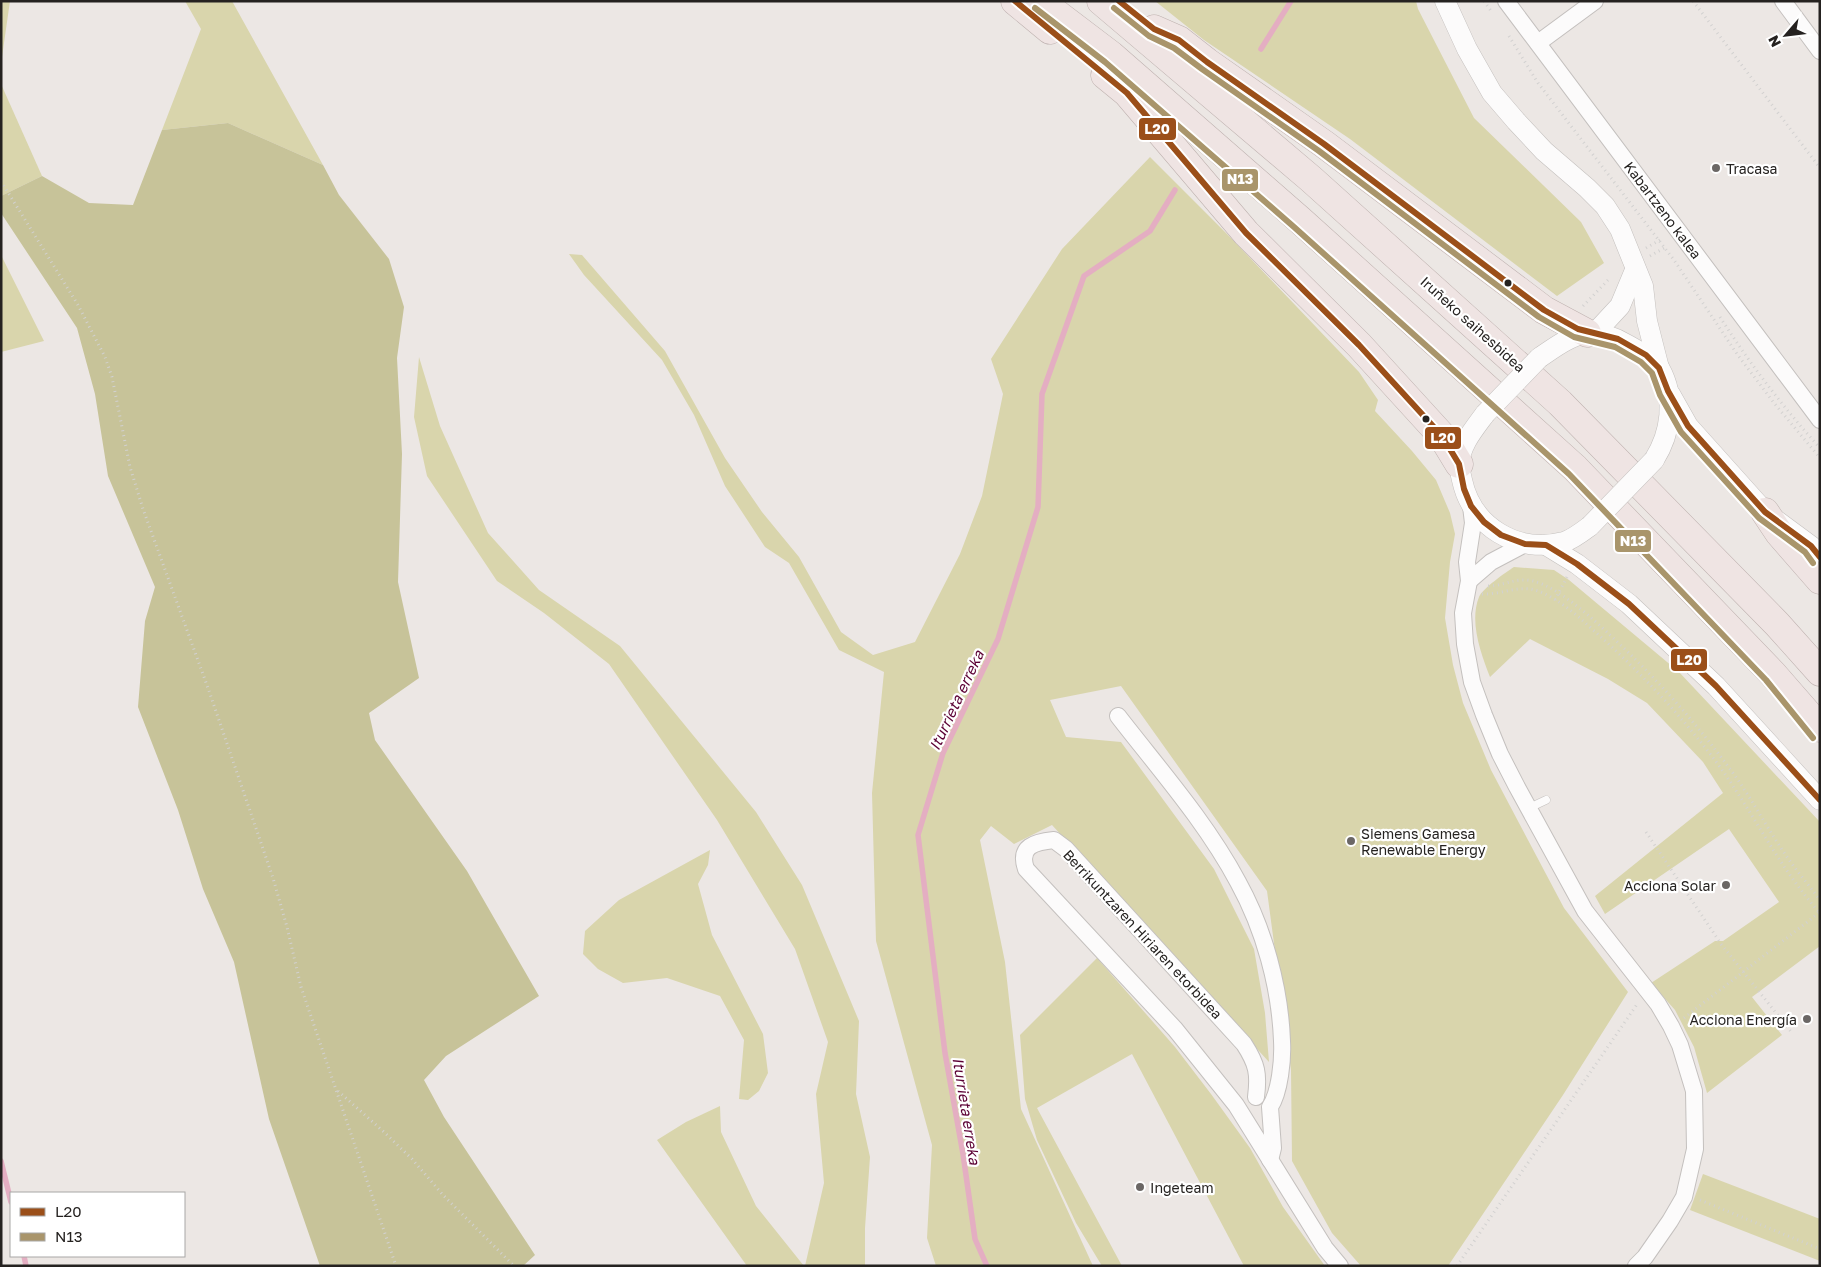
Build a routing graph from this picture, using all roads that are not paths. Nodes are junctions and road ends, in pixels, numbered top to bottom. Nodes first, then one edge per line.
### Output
1 (1015, 1) edge
2 (1040, 1) edge
3 (1101, 1) edge
4 (1119, 1) edge
5 (1445, 1) edge
6 (1506, 1) edge
7 (1595, 1) edge
8 (1783, 1) edge
9 (1154, 29) junction
10 (1817, 43) edge
11 (1538, 44) junction
12 (1642, 263) junction
13 (1441, 296) junction
14 (1587, 326) junction
15 (1659, 368) junction
16 (1668, 390) junction
17 (1820, 420) edge
18 (1459, 464) junction
19 (1471, 506) junction
20 (1765, 512) junction
21 (1525, 544) junction
22 (1546, 545) junction
23 (1817, 550) edge
24 (1820, 580) edge
25 (1477, 586) junction
26 (1820, 672) edge
27 (1773, 674) junction
28 (1118, 716) dead end
29 (1820, 728) edge
30 (1820, 733) edge
31 (1546, 800) dead end
32 (1820, 800) edge
33 (1529, 808) junction
34 (1263, 1102) junction
35 (1236, 1105) junction
36 (1270, 1160) junction
37 (1340, 1266) edge
38 (1636, 1266) edge

1 - 18 highway
2 - 27 highway
3 - 13 highway, Iruñeko saihesbidea
4 - 9 highway
5 - 12 street
6 - 11 street, Kabartzeno kalea
7 - 11 street
8 - 10 street
9 - 13 highway
9 - 14 highway
11 - 17 street, Kabartzeno kalea
12 - 14 street
12 - 15 street
13 - 26 highway, Iruñeko saihesbidea
14 - 15 street
14 - 18 street, bridge
15 - 16 street
16 - 20 street
16 - 22 street, bridge
18 - 19 street
19 - 21 street
19 - 25 street
20 - 23 street
20 - 24 highway
21 - 22 street
21 - 25 street
22 - 32 street
25 - 33 street
27 - 29 highway
27 - 30 highway
28 - 34 street, Berrikuntzaren Hiriaren etorbidea
31 - 33 lane
33 - 38 street
34 - 35 street
34 - 35 street, Berrikuntzaren Hiriaren etorbidea
34 - 36 street, Berrikuntzaren Hiriaren etorbidea
35 - 36 street, Berrikuntzaren Hiriaren etorbidea
36 - 37 street, Berrikuntzaren Hiriaren etorbidea

